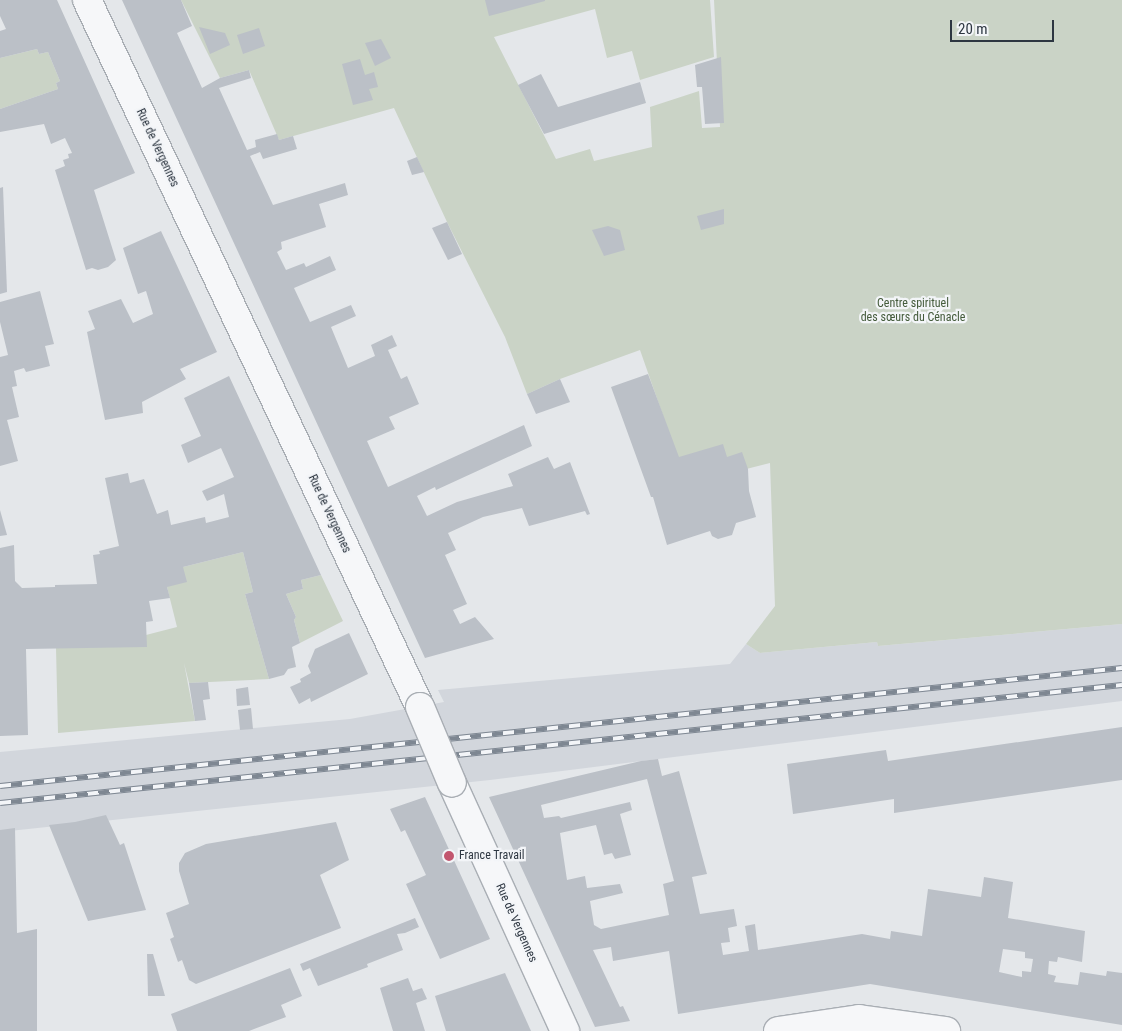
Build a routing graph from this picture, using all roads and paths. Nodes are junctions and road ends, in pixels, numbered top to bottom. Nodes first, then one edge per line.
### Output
1 (87, 0) edge
2 (565, 1031) edge
3 (778, 1031) edge
4 (946, 1031) edge

1 - 2 street, Rue de Vergennes, bridge
3 - 4 street

